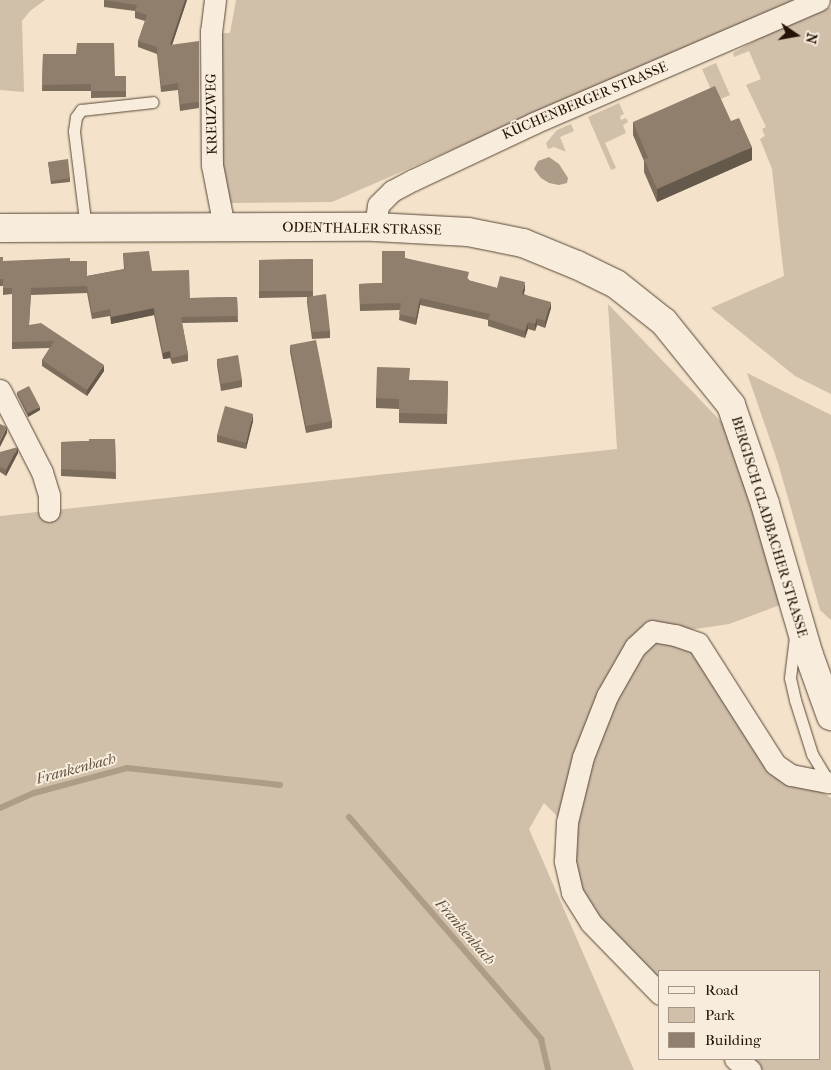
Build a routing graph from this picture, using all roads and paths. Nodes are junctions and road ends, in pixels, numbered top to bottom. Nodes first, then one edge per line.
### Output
1 (215, 0) edge
2 (819, 0) edge
3 (153, 102) dead end
4 (224, 227) junction
5 (375, 227) junction
6 (0, 228) edge
7 (86, 228) junction
8 (688, 349) joint
9 (0, 390) edge
10 (49, 511) dead end
11 (797, 618) junction
12 (831, 716) edge
13 (830, 783) edge
14 (658, 992) edge
15 (736, 1060) edge
16 (750, 1070) edge

1 - 4 street, KREUZWEG
2 - 5 street, KÜCHENBERGER STRASSE
3 - 7 lane
4 - 5 main road, ODENTHALER STRASSE
4 - 7 main road, ODENTHALER STRASSE
5 - 8 main road, ODENTHALER STRASSE
6 - 7 main road, ODENTHALER STRASSE
8 - 11 main road, BERGISCH GLADBACHER STRASSE
9 - 10 street
11 - 12 main road, BERGISCH GLADBACHER STRASSE
11 - 13 lane
13 - 14 street
15 - 16 street

